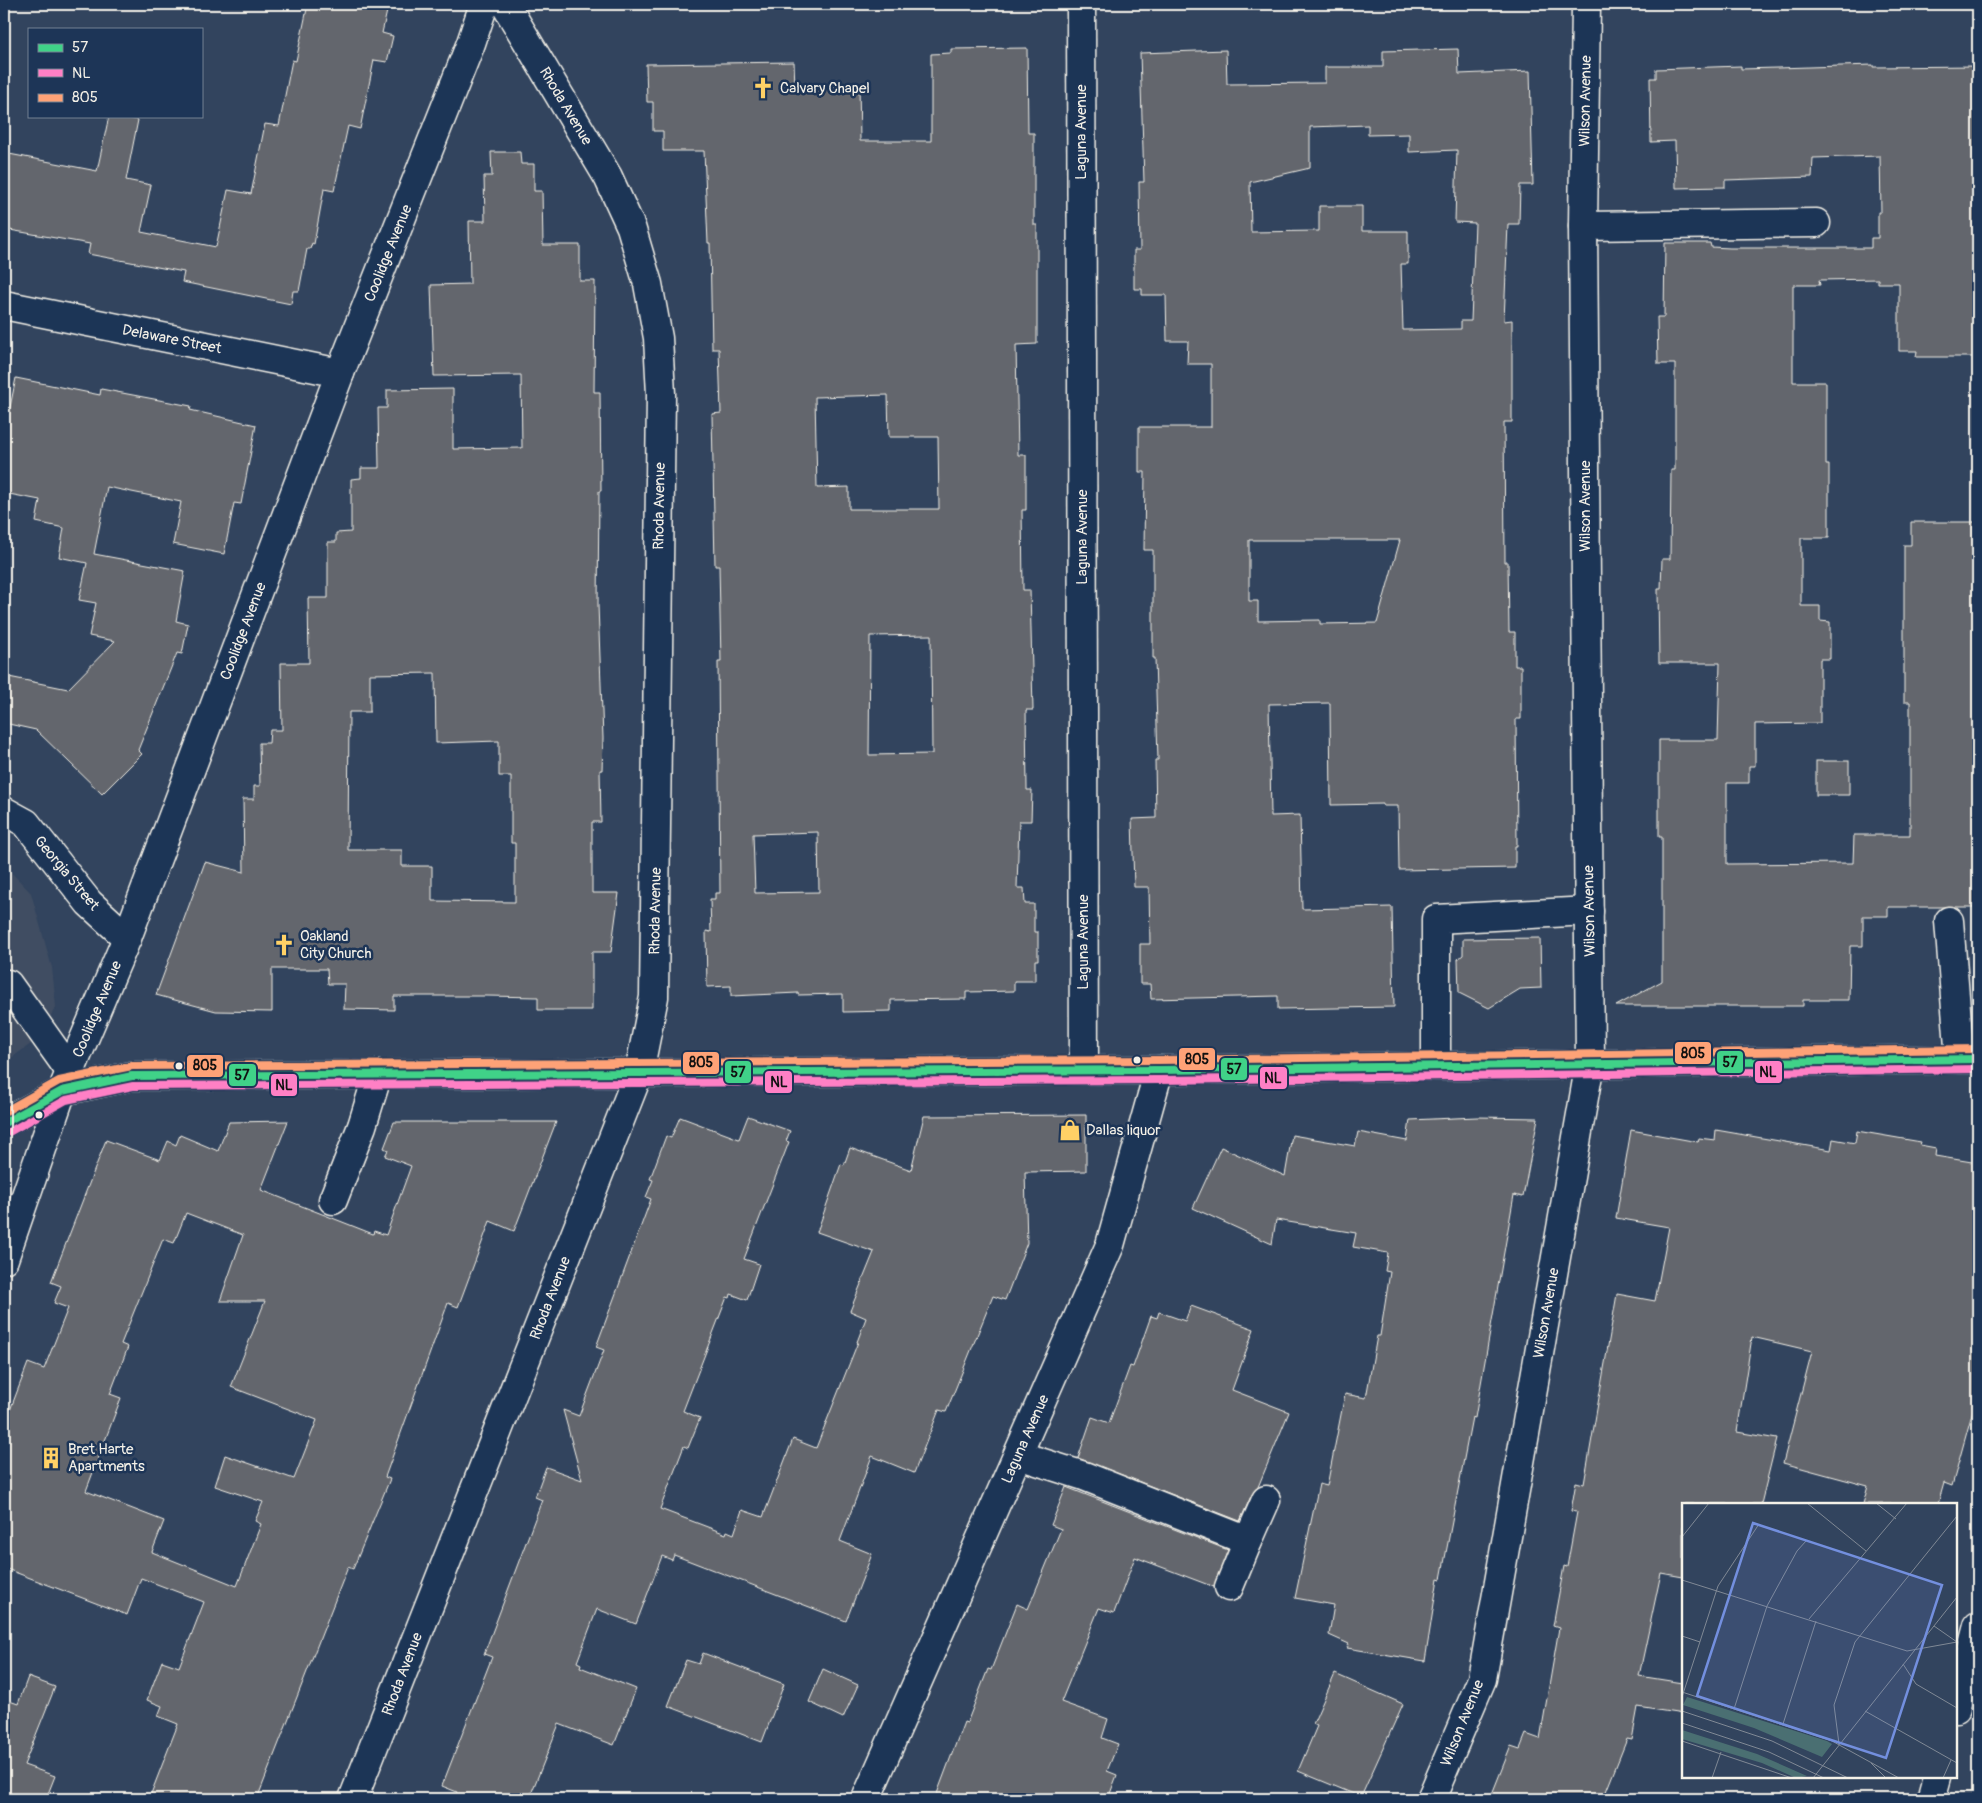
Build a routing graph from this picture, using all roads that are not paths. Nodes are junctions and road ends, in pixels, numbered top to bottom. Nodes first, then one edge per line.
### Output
1 (484, 4) edge
2 (505, 4) edge
3 (1081, 4) edge
4 (1586, 4) edge
5 (1816, 223) dead end
6 (1583, 226) junction
7 (4, 305) edge
8 (340, 373) junction
9 (4, 812) edge
10 (1589, 910) junction
11 (1949, 921) dead end
12 (127, 938) junction
13 (4, 987) edge
14 (1969, 1059) edge
15 (1590, 1063) junction
16 (1436, 1065) junction
17 (1084, 1070) junction
18 (1159, 1070) junction
19 (639, 1072) junction
20 (378, 1074) junction
21 (66, 1081) junction
22 (4, 1123) edge
23 (333, 1200) dead end
24 (4, 1259) edge
25 (1018, 1454) junction
26 (1266, 1500) dead end
27 (1248, 1541) junction
28 (1229, 1587) dead end
29 (1978, 1626) edge
30 (1957, 1704) edge
31 (1937, 1778) edge
32 (353, 1799) edge
33 (866, 1799) edge
34 (1431, 1799) edge
35 (1931, 1799) edge

1 - 8 street, Coolidge Avenue
2 - 19 street, Rhoda Avenue
3 - 17 street, Laguna Avenue
4 - 6 street, Wilson Avenue
5 - 6 street
6 - 10 street, Wilson Avenue
7 - 8 street, Delaware Street
8 - 12 street, Coolidge Avenue
9 - 12 street, Georgia Street
10 - 15 street, Wilson Avenue
10 - 16 street
11 - 14 street
12 - 21 street, Coolidge Avenue
13 - 21 street
14 - 15 street
15 - 16 street
15 - 34 street, Wilson Avenue
16 - 18 street
17 - 18 street
17 - 19 street
18 - 25 street, Laguna Avenue
19 - 20 street
19 - 32 street, Rhoda Avenue
20 - 21 street
20 - 23 street
21 - 22 street
21 - 24 street, Coolidge Avenue
25 - 27 street
25 - 33 street, Laguna Avenue
26 - 27 street
27 - 28 street
29 - 30 street
31 - 35 street

